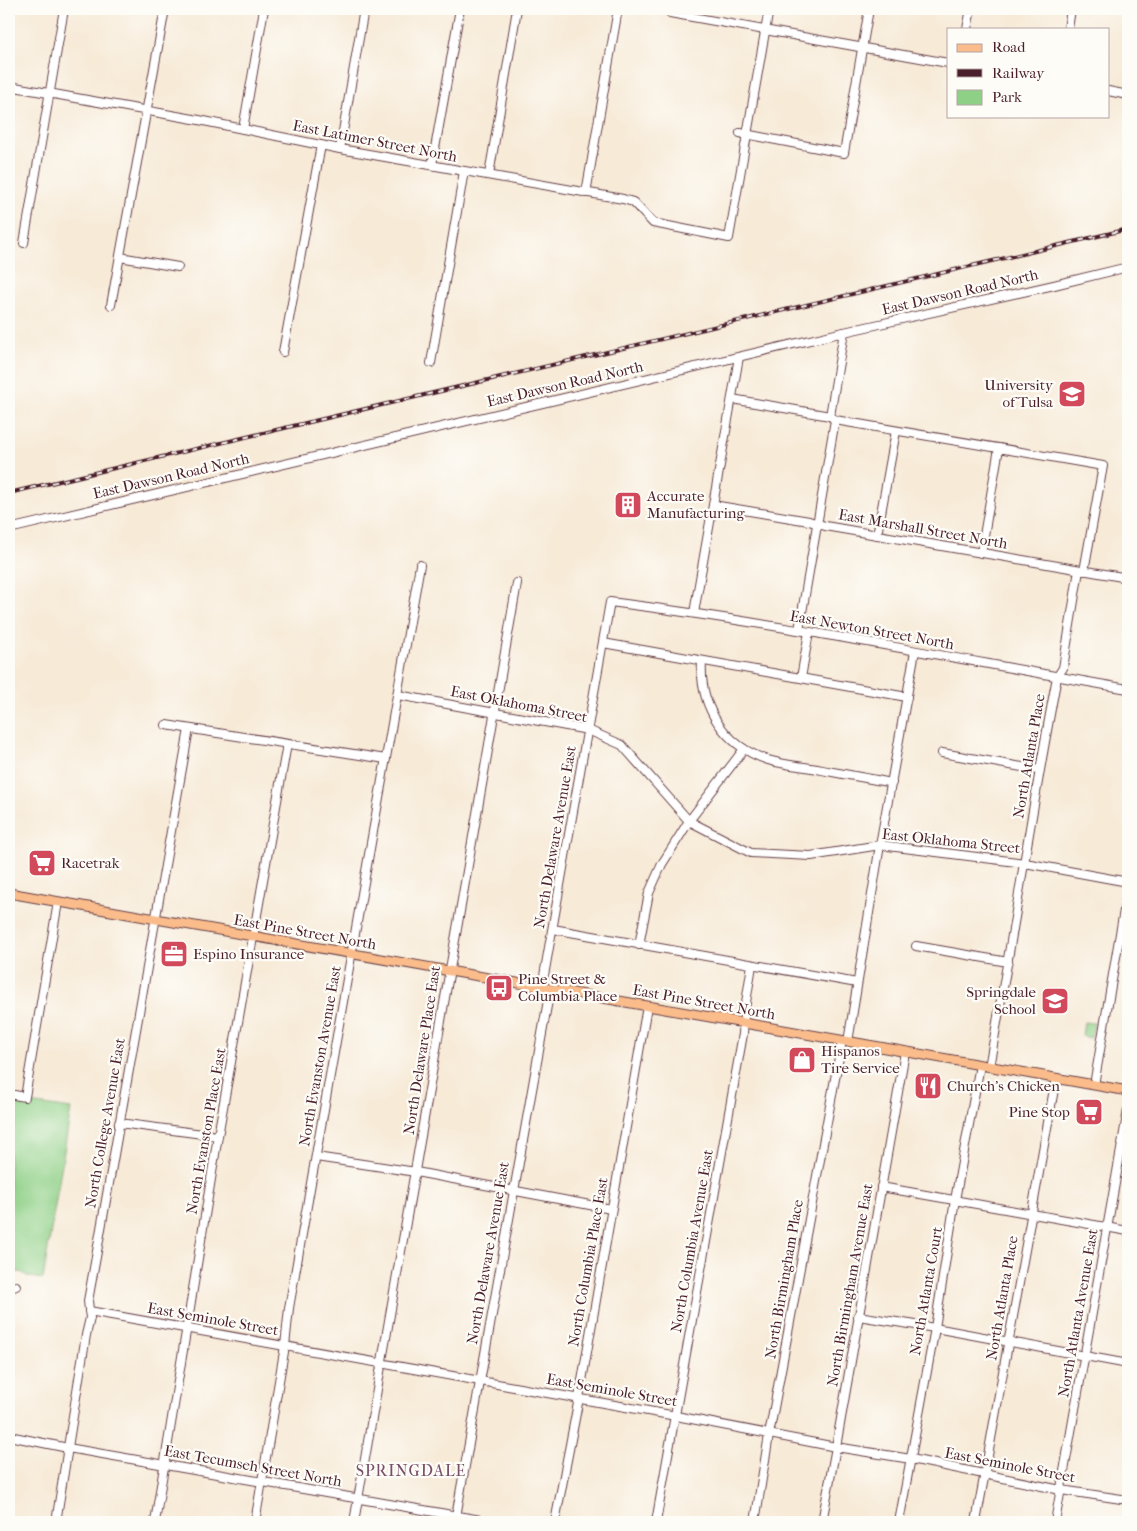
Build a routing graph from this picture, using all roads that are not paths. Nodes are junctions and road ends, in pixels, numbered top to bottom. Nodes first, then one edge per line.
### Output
1 (64, 9) edge
2 (165, 9) edge
3 (264, 9) edge
4 (364, 9) edge
5 (460, 9) edge
6 (517, 9) edge
7 (618, 9) edge
8 (768, 9) edge
9 (869, 9) edge
10 (971, 9) edge
11 (1071, 9) edge
12 (670, 13) dead end
13 (967, 28) edge
14 (1068, 28) edge
15 (765, 30) junction
16 (862, 48) junction
17 (947, 63) edge
18 (9, 86) edge
19 (1110, 91) edge
20 (50, 93) junction
21 (1128, 95) edge
22 (146, 111) junction
23 (242, 129) junction
24 (744, 134) junction
25 (321, 146) junction
26 (340, 149) junction
27 (432, 165) junction
28 (464, 171) junction
29 (489, 176) junction
30 (586, 193) junction
31 (24, 243) dead end
32 (120, 257) junction
33 (178, 267) dead end
34 (1128, 267) edge
35 (111, 305) dead end
36 (844, 332) junction
37 (283, 352) dead end
38 (739, 357) junction
39 (431, 363) dead end
40 (732, 399) junction
41 (832, 418) junction
42 (896, 431) junction
43 (999, 448) junction
44 (713, 505) junction
45 (817, 524) junction
46 (9, 529) edge
47 (877, 535) junction
48 (981, 553) junction
49 (420, 565) dead end
50 (1082, 570) junction
51 (1128, 578) edge
52 (517, 583) dead end
53 (610, 602) joint
54 (694, 613) junction
55 (799, 630) junction
56 (809, 632) junction
57 (603, 643) junction
58 (915, 652) junction
59 (702, 661) junction
60 (1057, 677) junction
61 (801, 678) junction
62 (1128, 689) edge
63 (398, 696) junction
64 (907, 697) junction
65 (495, 714) junction
66 (166, 725) dead end
67 (189, 729) junction
68 (588, 730) junction
69 (287, 744) junction
70 (744, 748) junction
71 (942, 753) dead end
72 (386, 759) junction
73 (1039, 770) junction
74 (892, 783) junction
75 (689, 821) junction
76 (880, 845) junction
77 (1025, 863) junction
78 (1128, 882) edge
79 (1128, 887) edge
80 (9, 893) edge
81 (58, 902) junction
82 (155, 919) junction
83 (553, 929) junction
84 (253, 936) junction
85 (639, 944) junction
86 (916, 946) dead end
87 (352, 954) junction
88 (1008, 962) junction
89 (752, 965) junction
90 (450, 972) junction
91 (857, 983) junction
92 (546, 988) junction
93 (647, 1006) junction
94 (744, 1023) junction
95 (845, 1041) junction
96 (905, 1052) junction
97 (984, 1066) junction
98 (1056, 1078) junction
99 (1094, 1085) junction
100 (1128, 1091) edge
101 (9, 1094) edge
102 (1128, 1110) edge
103 (119, 1123) junction
104 (218, 1136) junction
105 (316, 1157) junction
106 (416, 1172) junction
107 (881, 1187) junction
108 (513, 1191) junction
109 (955, 1200) junction
110 (611, 1209) junction
111 (1031, 1214) junction
112 (1107, 1227) junction
113 (1128, 1231) edge
114 (89, 1311) junction
115 (858, 1316) junction
116 (187, 1328) junction
117 (935, 1328) junction
118 (1008, 1341) junction
119 (285, 1346) junction
120 (1084, 1355) junction
121 (383, 1364) junction
122 (1128, 1364) edge
123 (479, 1380) junction
124 (579, 1398) junction
125 (676, 1416) junction
126 (769, 1435) junction
127 (9, 1436) edge
128 (836, 1447) junction
129 (68, 1448) junction
130 (910, 1459) junction
131 (165, 1465) junction
132 (984, 1475) junction
133 (262, 1482) junction
134 (1061, 1490) junction
135 (358, 1498) junction
136 (1128, 1500) edge
137 (456, 1519) edge
138 (56, 1522) edge
139 (155, 1522) edge
140 (255, 1522) edge
141 (354, 1522) edge
142 (492, 1522) edge
143 (555, 1522) edge
144 (656, 1522) edge
145 (755, 1522) edge
146 (822, 1522) edge
147 (899, 1522) edge
148 (976, 1522) edge
149 (1055, 1522) edge

1 - 20 street
2 - 22 street
3 - 23 street
4 - 26 street
5 - 27 street
6 - 29 street
7 - 30 street
8 - 15 street
9 - 16 street
10 - 13 street
11 - 14 street
12 - 15 street
15 - 16 street
15 - 24 street
16 - 17 street
16 - 24 street
18 - 20 street, East Latimer Street North
19 - 21 street
20 - 22 street, East Latimer Street North
20 - 31 street
22 - 23 street, East Latimer Street North
22 - 32 street
23 - 25 street, East Latimer Street North
24 - 30 street, East Latimer Street North
25 - 26 street, East Latimer Street North
25 - 37 street
26 - 27 street, East Latimer Street North
27 - 28 street, East Latimer Street North
28 - 29 street, East Latimer Street North
28 - 39 street
29 - 30 street, East Latimer Street North
32 - 33 street
32 - 35 street
34 - 36 street, East Dawson Road North
36 - 38 street, East Dawson Road North
36 - 41 street
38 - 40 street
38 - 46 street, East Dawson Road North
40 - 41 street
40 - 44 street
41 - 42 street
41 - 45 street
42 - 43 street
42 - 47 street
43 - 48 street
43 - 50 street, North Atlanta Place
44 - 45 street, East Marshall Street North
44 - 54 street
45 - 47 street, East Marshall Street North
45 - 55 street
47 - 48 street, East Marshall Street North
48 - 50 street, East Marshall Street North
49 - 63 street, North Evanston Avenue East
50 - 51 street, East Marshall Street North
50 - 60 street, North Atlanta Place
52 - 65 street, North Delaware Place East
53 - 54 street, East Newton Street North
53 - 57 street, North Delaware Avenue East
54 - 55 street, East Newton Street North
55 - 56 street, East Newton Street North
56 - 58 street, East Newton Street North
56 - 61 street
57 - 59 street
57 - 68 street, North Delaware Avenue East
58 - 60 street, East Newton Street North
58 - 64 street, North Birmingham Place
59 - 61 street
59 - 70 street
60 - 62 street, East Newton Street North
60 - 73 street, North Atlanta Place
61 - 64 street
63 - 65 street, East Oklahoma Street
63 - 72 street, North Evanston Avenue East
64 - 74 street, North Birmingham Place
65 - 68 street, East Oklahoma Street
65 - 90 street, North Delaware Place East
66 - 67 street
67 - 69 street
67 - 82 street, North College Avenue East
68 - 75 street, East Oklahoma Street
68 - 83 street, North Delaware Avenue East
69 - 72 street
69 - 84 street, North Evanston Place East
70 - 74 street
70 - 75 street
71 - 73 street
72 - 87 street, North Evanston Avenue East
73 - 77 street, North Atlanta Place
74 - 76 street, North Birmingham Place
75 - 76 street, East Oklahoma Street
75 - 85 street
76 - 77 street, East Oklahoma Street
76 - 91 street, North Birmingham Place
77 - 78 street, East Oklahoma Street
77 - 88 street, North Atlanta Place
79 - 99 street
80 - 81 main road, East Pine Street North
81 - 82 main road, East Pine Street North
81 - 101 street
82 - 84 main road, East Pine Street North
82 - 103 street, North College Avenue East
83 - 85 street
83 - 92 street, North Delaware Avenue East
84 - 87 main road, East Pine Street North
84 - 104 street, North Evanston Place East
85 - 89 street
86 - 88 street
87 - 90 main road, East Pine Street North
87 - 105 street, North Evanston Avenue East
88 - 97 street, North Atlanta Place
89 - 91 street
89 - 94 street, North Columbia Avenue East
90 - 92 main road, East Pine Street North
90 - 106 street, North Delaware Place East
91 - 95 street, North Birmingham Place
92 - 93 main road, East Pine Street North
92 - 108 street, North Delaware Avenue East
93 - 94 main road, East Pine Street North
93 - 110 street, North Columbia Place East
94 - 95 main road, East Pine Street North
94 - 125 street, North Columbia Avenue East
95 - 96 main road, East Pine Street North
95 - 126 street, North Birmingham Place
96 - 97 main road, East Pine Street North
96 - 107 street, North Birmingham Avenue East
97 - 98 main road, East Pine Street North
97 - 109 street, North Atlanta Court
98 - 99 main road, East Pine Street North
98 - 111 street, North Atlanta Place
99 - 100 main road, East Pine Street North
102 - 112 street, North Atlanta Avenue East
103 - 104 street
103 - 114 street, North College Avenue East
104 - 116 street, North Evanston Place East
105 - 106 street
105 - 119 street, North Evanston Avenue East
106 - 108 street
106 - 121 street, North Delaware Place East
107 - 109 street
107 - 115 street, North Birmingham Avenue East
108 - 110 street
108 - 123 street, North Delaware Avenue East
109 - 111 street
109 - 117 street, North Atlanta Court
110 - 124 street, North Columbia Place East
111 - 112 street
111 - 118 street, North Atlanta Place
112 - 113 street
112 - 120 street, North Atlanta Avenue East
114 - 116 street, East Seminole Street
114 - 129 street, North College Avenue East
115 - 117 street
115 - 128 street, North Birmingham Avenue East
116 - 119 street, East Seminole Street
116 - 131 street, North Evanston Place East
117 - 118 street
117 - 130 street, North Atlanta Court
118 - 120 street
118 - 132 street, North Atlanta Place
119 - 121 street, East Seminole Street
119 - 133 street, North Evanston Avenue East
120 - 122 street
120 - 134 street, North Atlanta Avenue East
121 - 123 street, East Seminole Street
121 - 135 street, North Delaware Place East
123 - 124 street, East Seminole Street
123 - 137 street, North Delaware Avenue East
124 - 125 street, East Seminole Street
124 - 143 street, North Columbia Place East
125 - 126 street, East Seminole Street
125 - 144 street, North Columbia Avenue East
126 - 128 street, East Seminole Street
126 - 145 street, North Birmingham Place
127 - 129 street, East Tecumseh Street North
128 - 130 street, East Seminole Street
128 - 146 street, North Birmingham Avenue East
129 - 131 street, East Tecumseh Street North
129 - 138 street, North College Avenue East
130 - 132 street, East Seminole Street
130 - 147 street, North Atlanta Court
131 - 133 street, East Tecumseh Street North
131 - 139 street, North Evanston Place East
132 - 134 street, East Seminole Street
132 - 148 street, North Atlanta Place
133 - 135 street, East Tecumseh Street North
133 - 140 street, North Evanston Avenue East
134 - 136 street, East Seminole Street
134 - 149 street, North Atlanta Avenue East
135 - 137 street, East Tecumseh Street North
135 - 141 street, North Delaware Place East
137 - 142 street, East Tecumseh Street North

